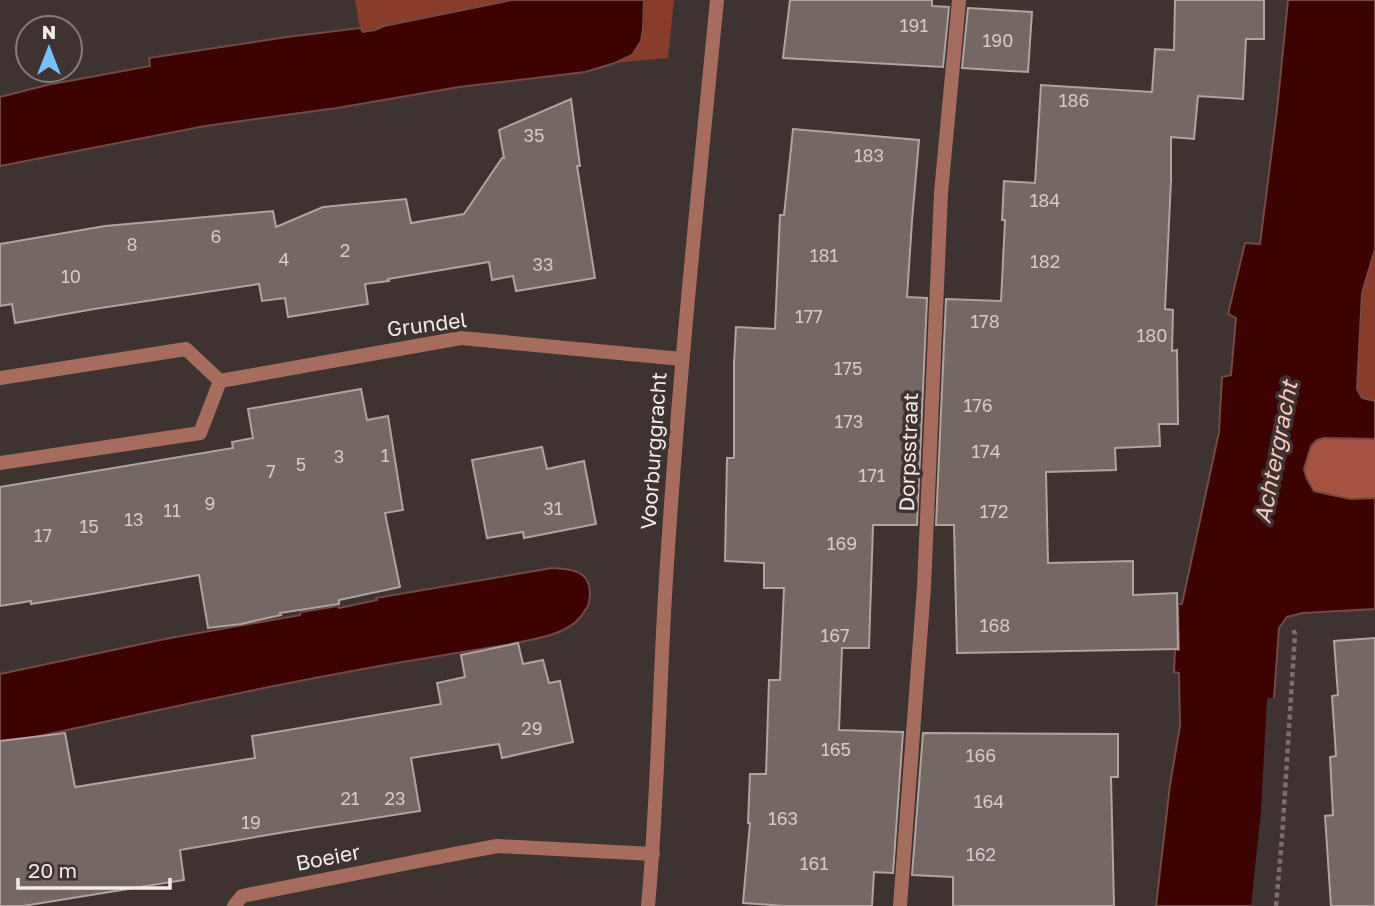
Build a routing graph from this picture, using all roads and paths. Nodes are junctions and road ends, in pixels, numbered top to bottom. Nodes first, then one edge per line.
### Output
1 (718, 0) edge
2 (959, 0) edge
3 (682, 359) junction
4 (0, 378) edge
5 (220, 381) junction
6 (0, 463) edge
7 (1292, 627) dead end
8 (653, 854) junction
9 (233, 906) edge
10 (648, 906) edge
11 (900, 906) edge
12 (1276, 906) edge

1 - 3 street, Voorburggracht
2 - 11 street, Dorpsstraat
3 - 5 street, Grundel
3 - 8 street, Voorburggracht
4 - 5 street
5 - 6 street
7 - 12 path
8 - 9 street, Boeier
8 - 10 street, Voorburggracht

